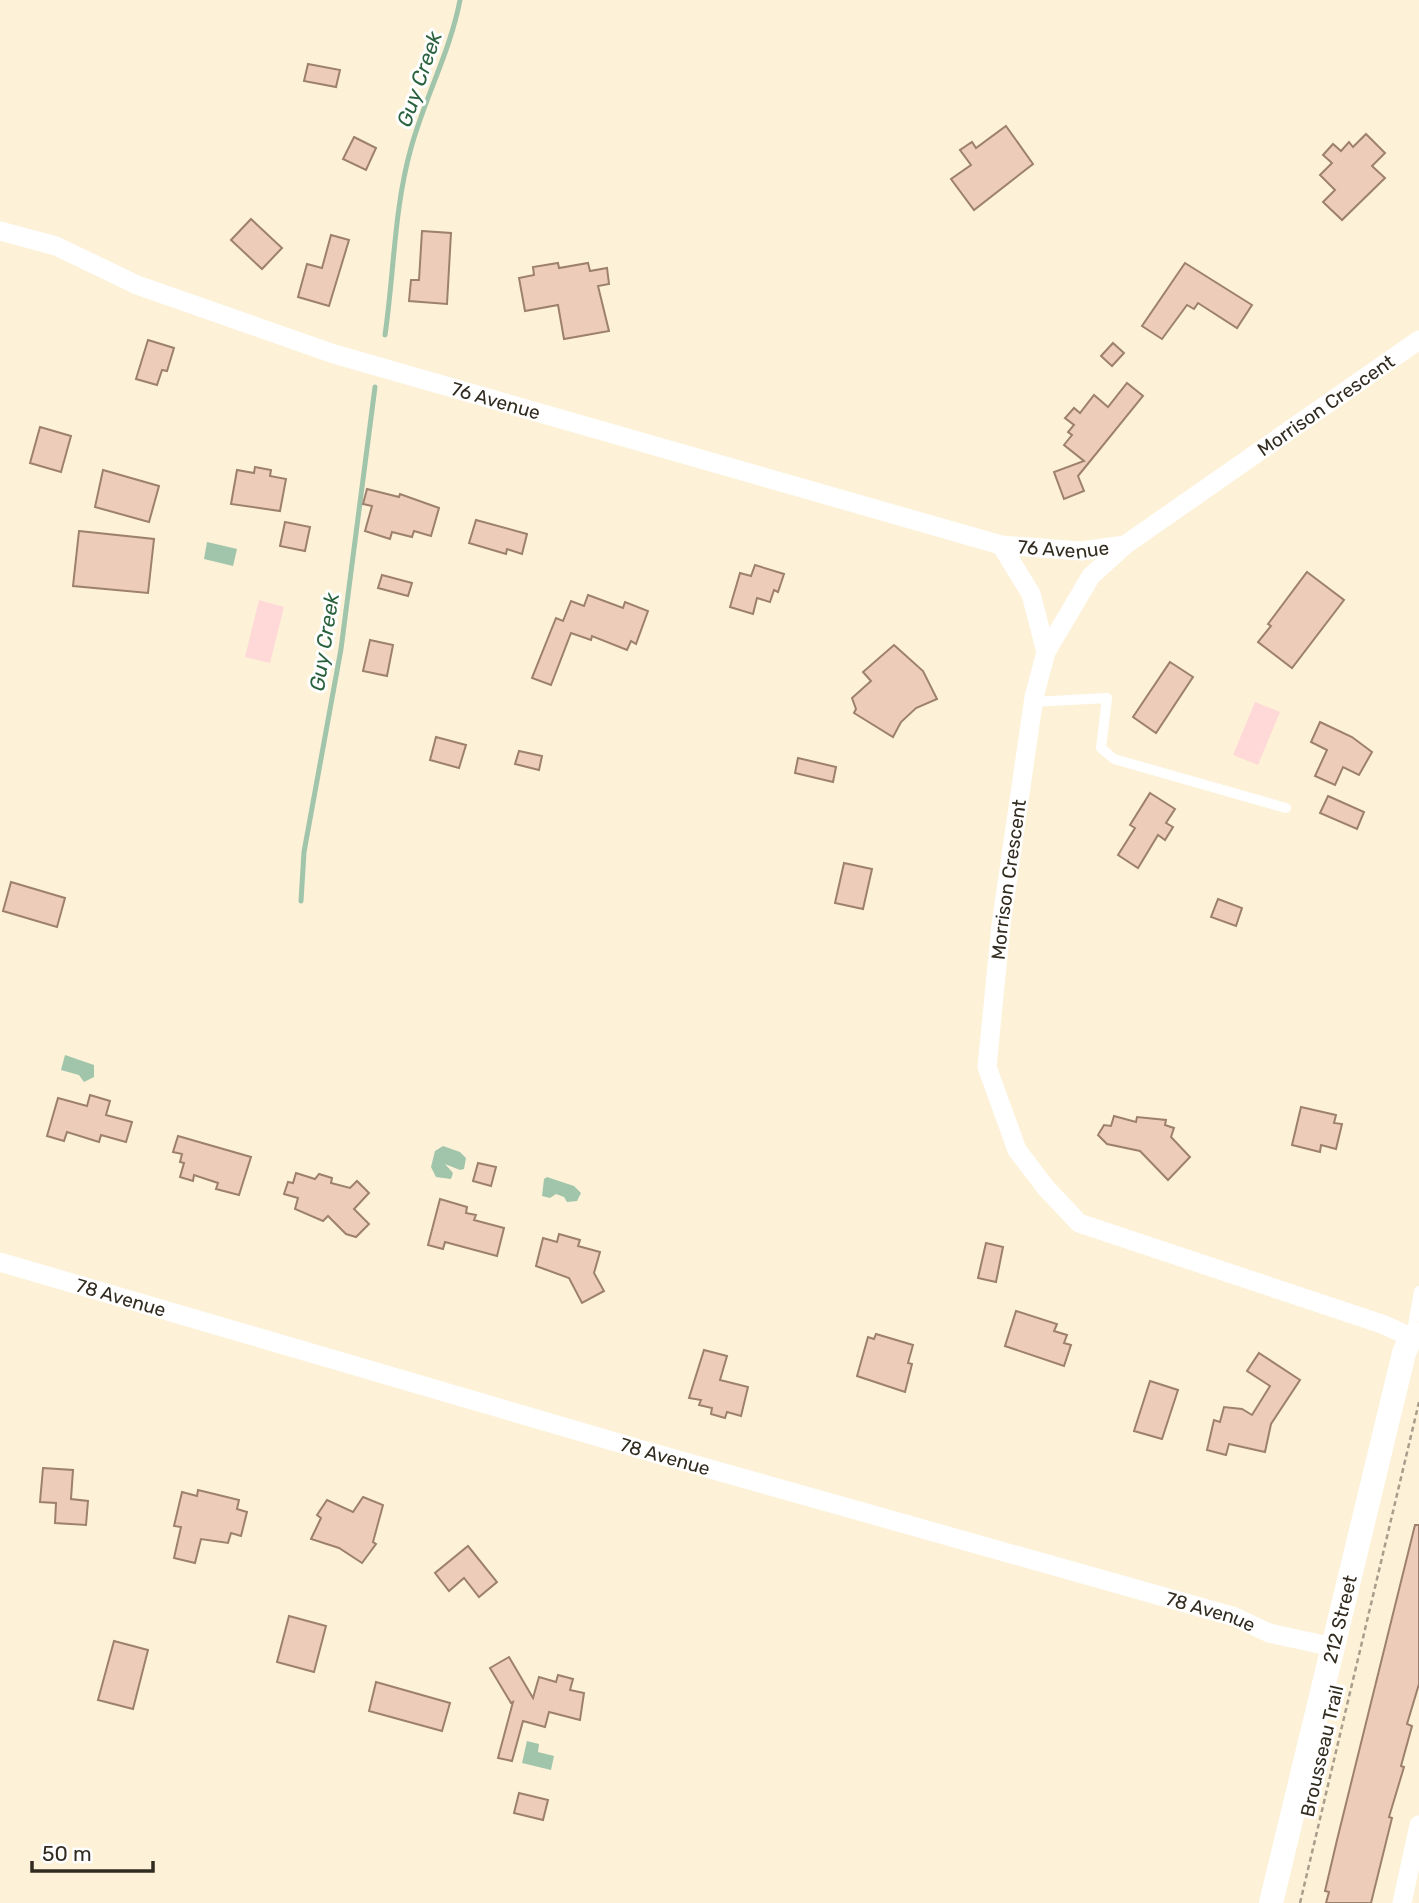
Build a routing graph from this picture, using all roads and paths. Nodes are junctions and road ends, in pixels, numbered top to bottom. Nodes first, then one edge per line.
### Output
1 (0, 231) edge
2 (1419, 340) edge
3 (1002, 545) junction
4 (1125, 545) junction
5 (1045, 652) junction
6 (1033, 702) junction
7 (1286, 808) dead end
8 (0, 1262) edge
9 (1419, 1291) edge
10 (1415, 1336) edge
11 (1419, 1402) edge
12 (1332, 1647) junction
13 (1419, 1825) edge
14 (1272, 1903) edge
15 (1300, 1903) edge
16 (1402, 1903) edge

1 - 3 street, 76 Avenue
2 - 4 street, Morrison Crescent
3 - 4 street, 76 Avenue
3 - 5 street, 76 Avenue
4 - 5 street, Morrison Crescent
5 - 6 street, Morrison Crescent
6 - 7 lane
6 - 10 street, Morrison Crescent
8 - 12 street, 78 Avenue
9 - 10 lane
10 - 12 street, 212 Street
11 - 15 path, Brousseau Trail
12 - 14 street, 212 Street
13 - 16 street

